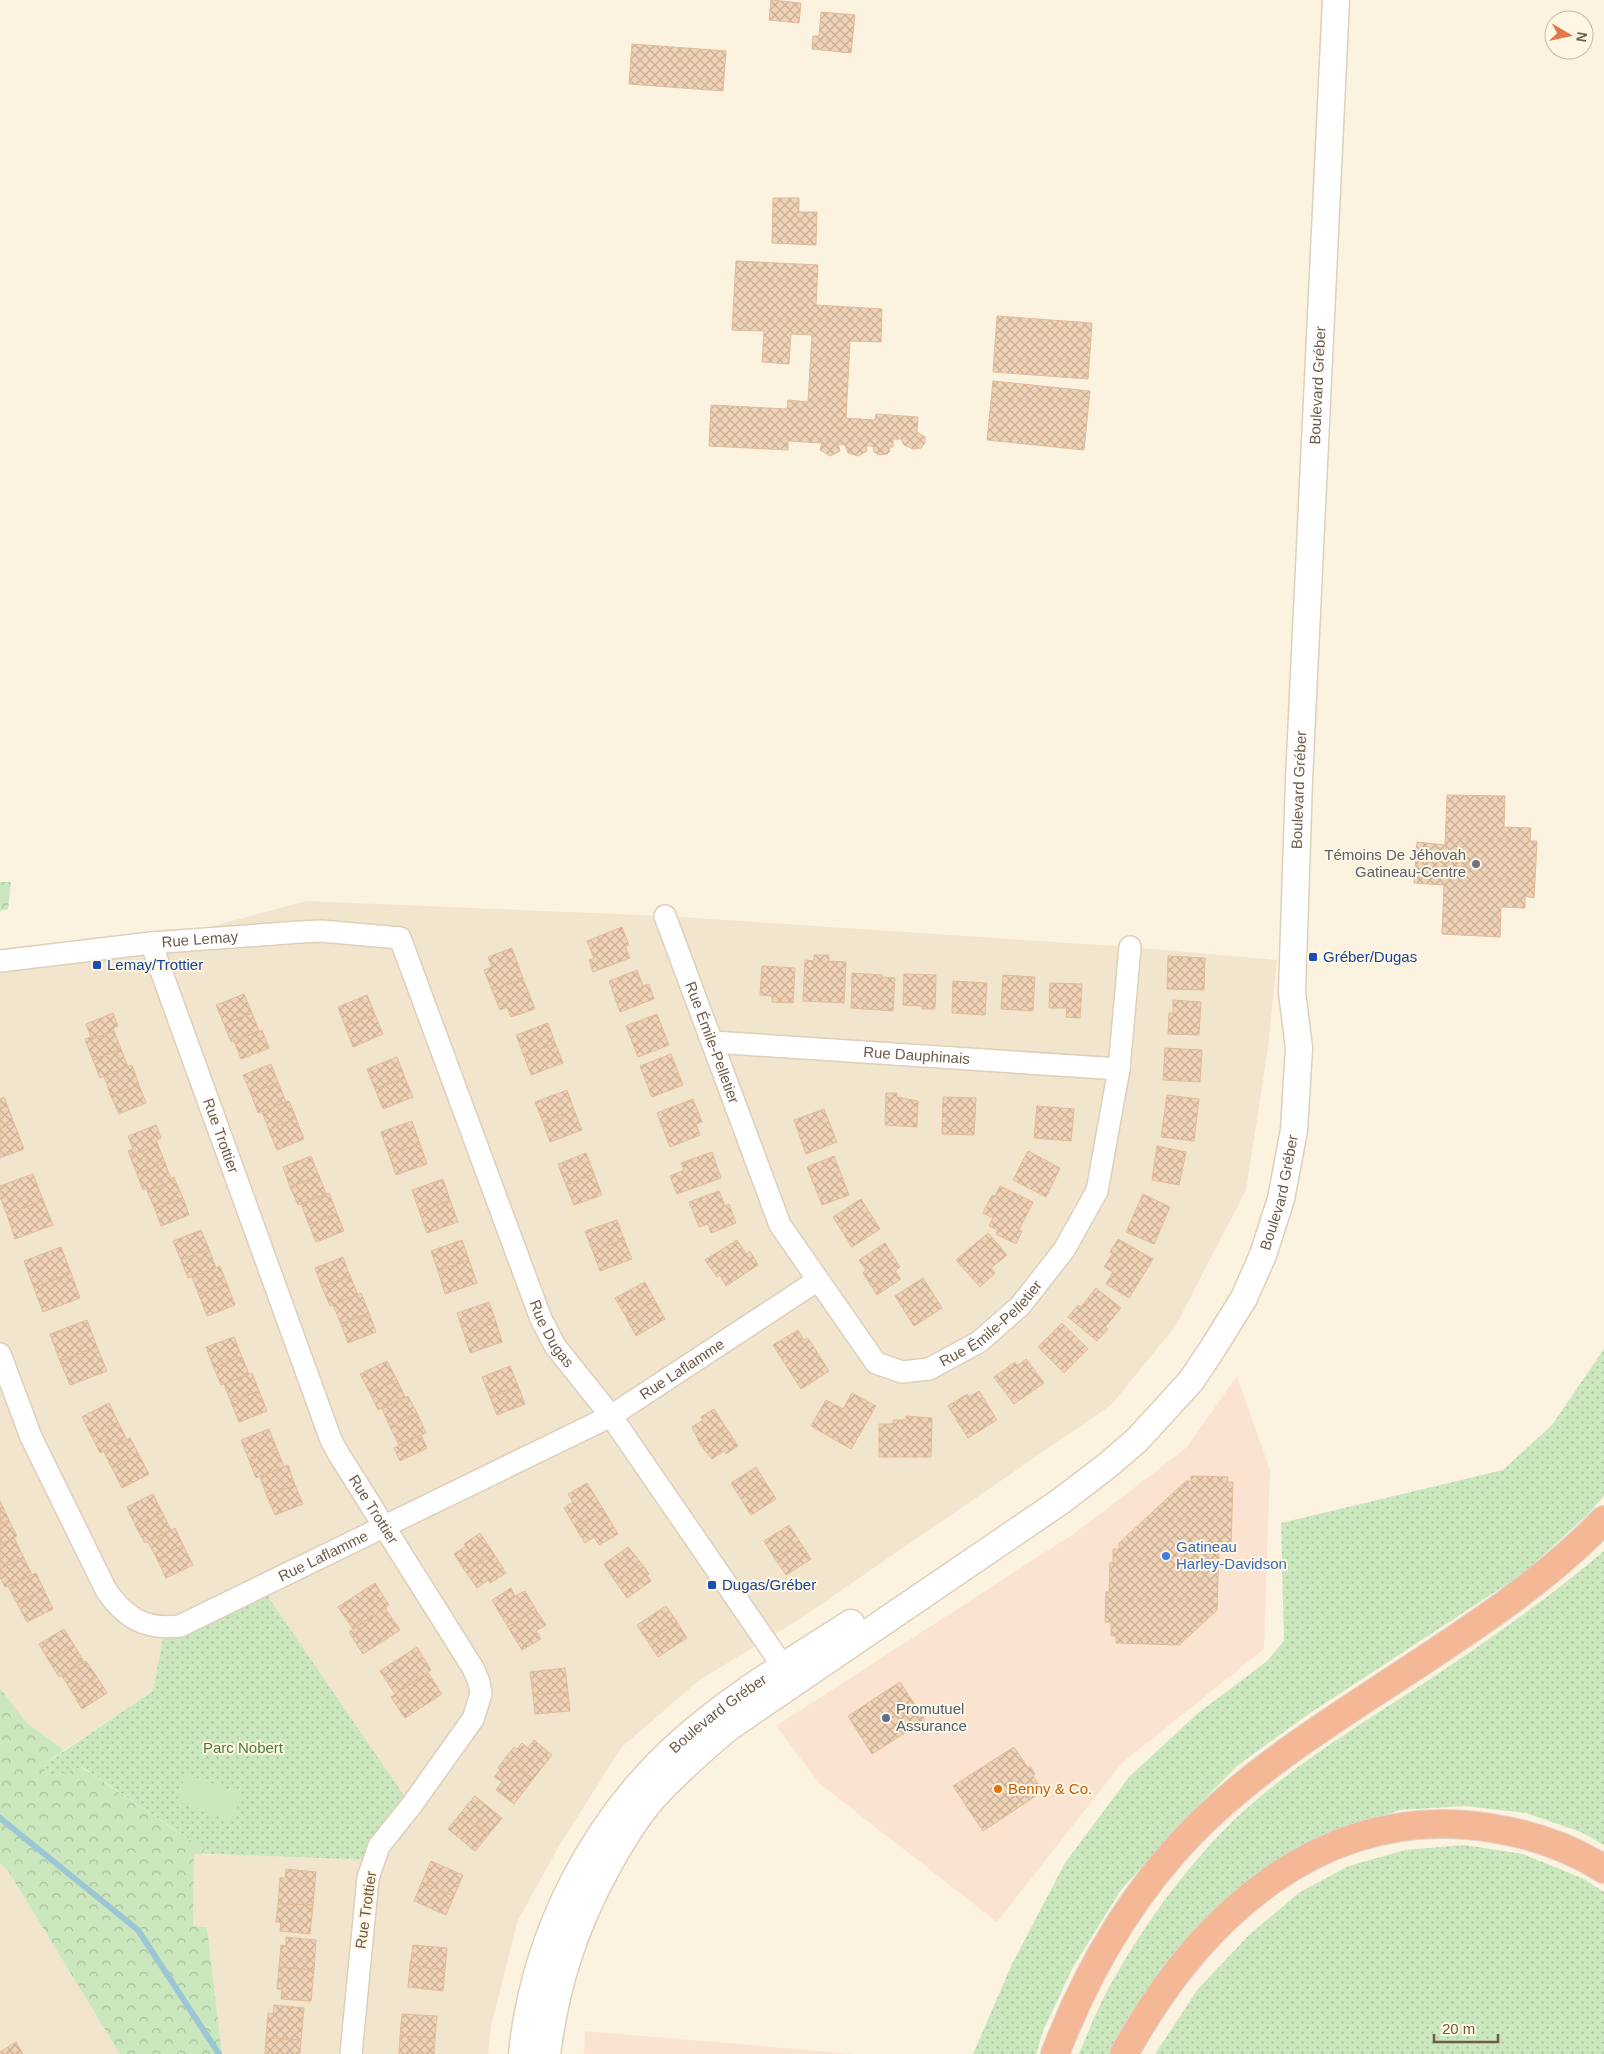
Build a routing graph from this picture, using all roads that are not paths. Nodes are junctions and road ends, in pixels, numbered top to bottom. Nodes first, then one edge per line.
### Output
1 (1336, 0) edge
2 (665, 916) dead end
3 (400, 938) joint
4 (152, 943) junction
5 (1130, 947) dead end
6 (0, 961) edge
7 (713, 1042) junction
8 (1119, 1069) junction
9 (818, 1280) junction
10 (0, 1354) edge
11 (611, 1416) junction
12 (1604, 1520) edge
13 (384, 1526) junction
14 (787, 1674) junction
15 (1604, 1868) edge
16 (351, 2054) edge
17 (522, 2054) edge
18 (547, 2054) edge
19 (1055, 2054) edge
20 (1124, 2054) edge

1 - 14 street, Boulevard Gréber
2 - 7 street, Rue Émile-Pelletier
3 - 4 street, Rue Lemay
3 - 11 street, Rue Dugas
4 - 6 street, Rue Lemay
4 - 13 street, Rue Trottier
5 - 8 street, Rue Émile-Pelletier
7 - 8 street, Rue Dauphinais
7 - 9 street, Rue Émile-Pelletier
8 - 9 street, Rue Émile-Pelletier
9 - 11 street, Rue Laflamme
10 - 13 street, Rue Laflamme
11 - 13 street, Rue Laflamme
11 - 14 street, Rue Dugas
12 - 19 highway
13 - 16 street, Rue Trottier
14 - 17 street, Boulevard Gréber
14 - 18 street, Boulevard Gréber
15 - 20 highway

